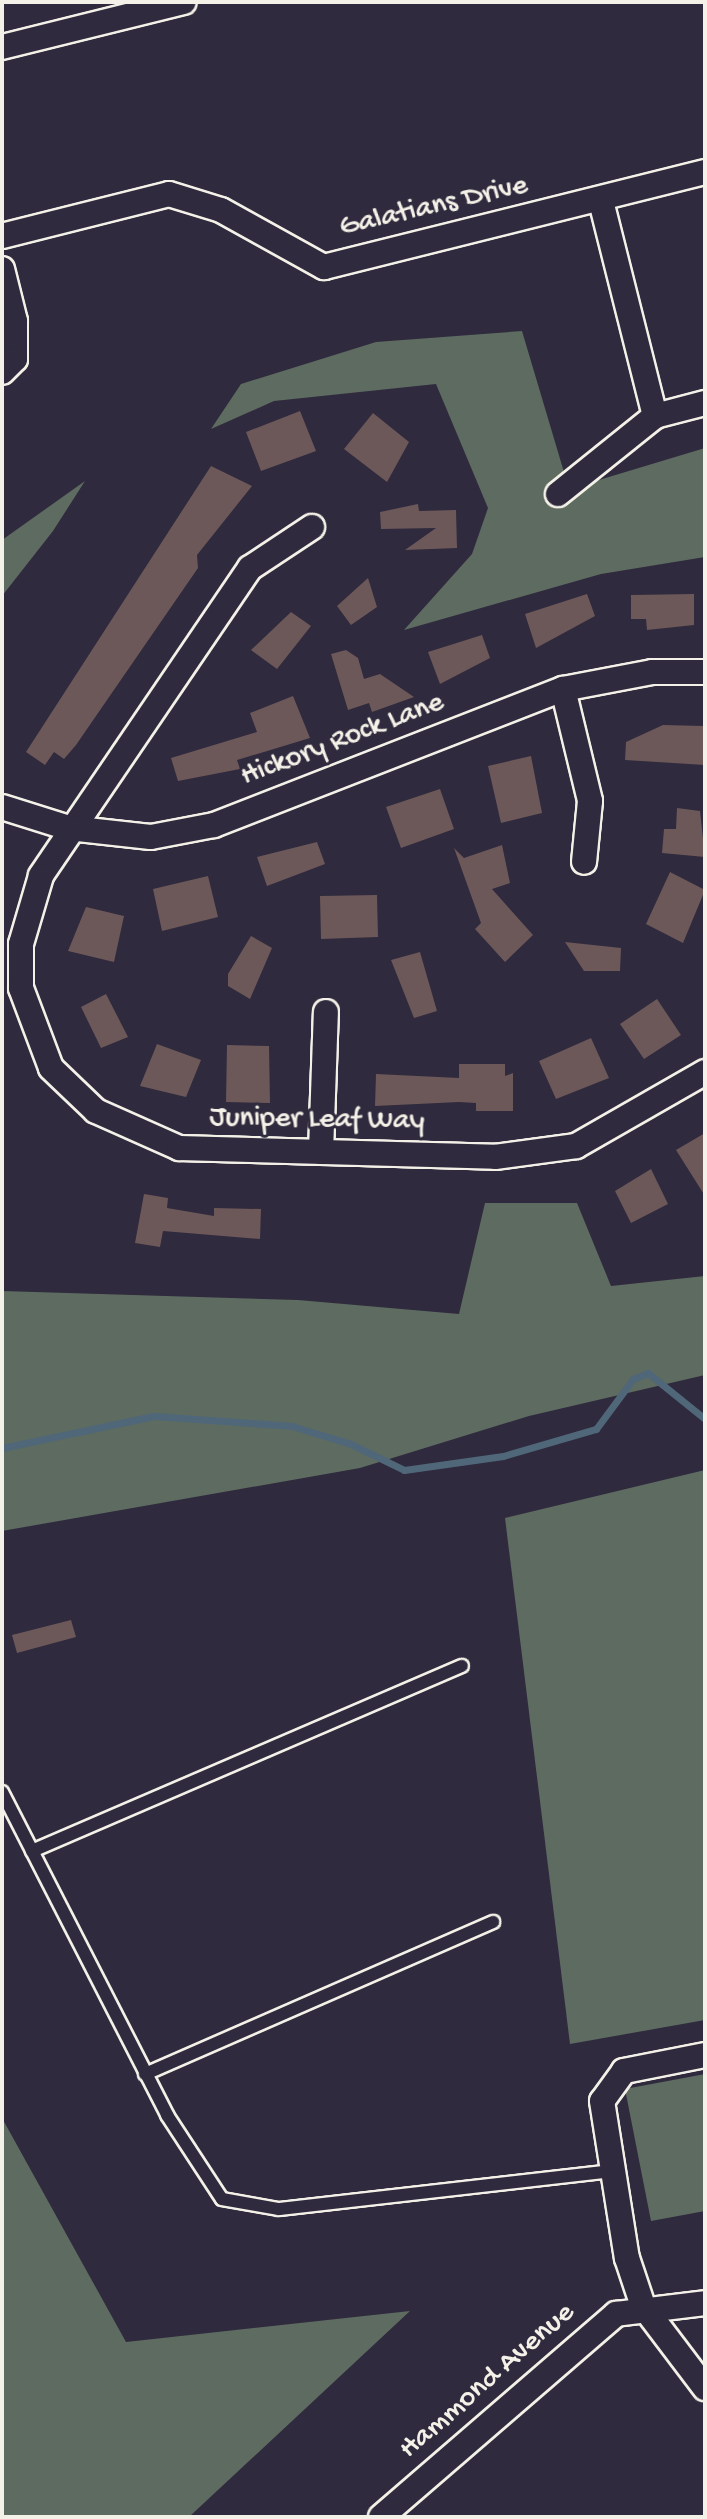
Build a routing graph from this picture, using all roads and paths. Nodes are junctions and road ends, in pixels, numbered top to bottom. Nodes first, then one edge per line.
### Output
1 (184, 2) edge
2 (2, 47) edge
3 (705, 172) edge
4 (601, 201) junction
5 (2, 236) edge
6 (2, 269) edge
7 (2, 372) edge
8 (705, 403) edge
9 (655, 416) junction
10 (558, 494) dead end
11 (312, 527) dead end
12 (705, 672) edge
13 (563, 689) junction
14 (2, 807) edge
15 (69, 828) junction
16 (584, 862) dead end
17 (326, 1012) dead end
18 (705, 1072) edge
19 (321, 1152) junction
20 (462, 1666) dead end
21 (2, 1792) edge
22 (32, 1851) junction
23 (493, 1922) dead end
24 (705, 2055) edge
25 (145, 2074) junction
26 (613, 2171) junction
27 (705, 2303) edge
28 (643, 2306) junction
29 (705, 2388) edge
30 (381, 2517) edge

1 - 2 street
3 - 4 street, Galatians Drive
4 - 5 street, Galatians Drive
4 - 9 street
6 - 7 street
8 - 9 street
9 - 10 street
11 - 15 street, Juniper Leaf Way
12 - 13 street, Hickory Rock Lane
13 - 15 street, Hickory Rock Lane
13 - 16 street
14 - 15 street, Hickory Rock Lane
15 - 19 street, Juniper Leaf Way
17 - 19 street
18 - 19 street, Juniper Leaf Way
20 - 22 lane
21 - 22 lane
22 - 25 lane
23 - 25 lane
24 - 26 street
25 - 26 lane
26 - 28 street
27 - 28 street
28 - 29 street
28 - 30 street, Hammond Avenue

